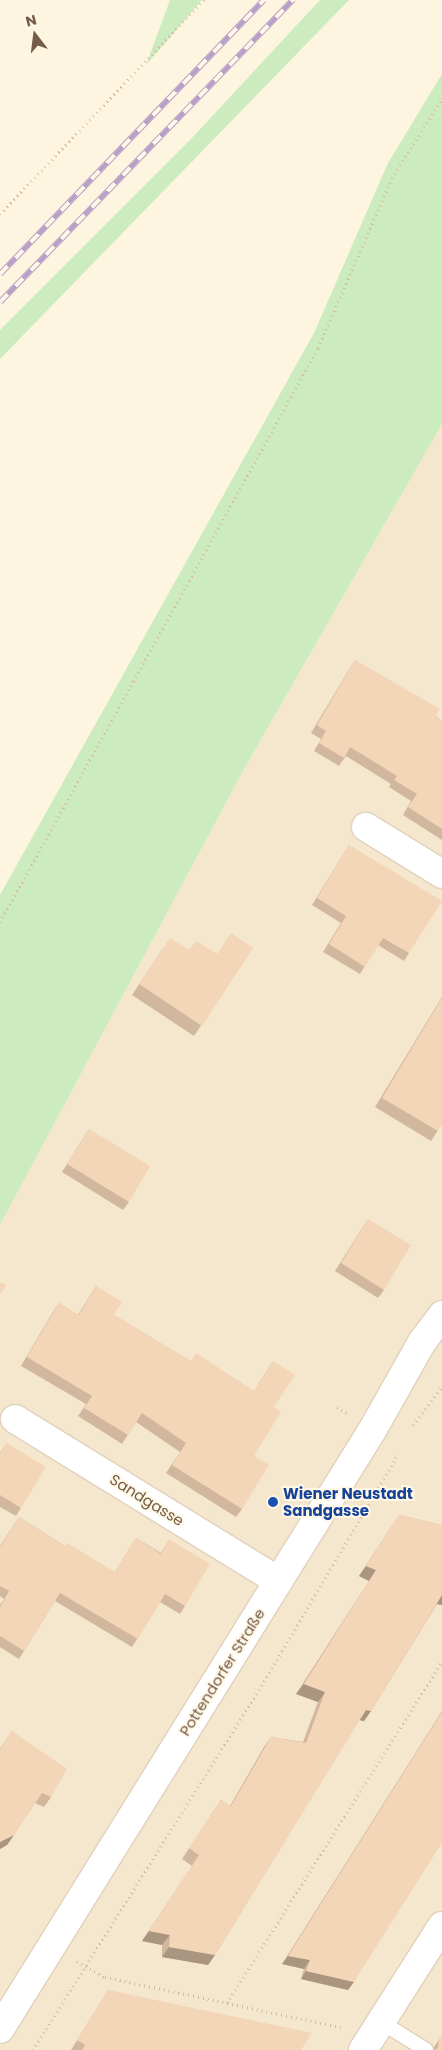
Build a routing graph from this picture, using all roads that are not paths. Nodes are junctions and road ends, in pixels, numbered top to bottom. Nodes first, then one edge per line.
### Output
1 (366, 827) dead end
2 (442, 874) edge
3 (442, 1315) edge
4 (15, 1419) dead end
5 (278, 1582) junction
6 (442, 1926) edge
7 (381, 2022) junction
8 (0, 2029) edge
9 (363, 2050) edge
10 (426, 2050) edge

1 - 2 main road
3 - 5 main road, Pottendorfer Straße
4 - 5 main road, Sandgasse
5 - 8 main road, Pottendorfer Straße
6 - 7 main road
7 - 9 main road
7 - 10 lane

